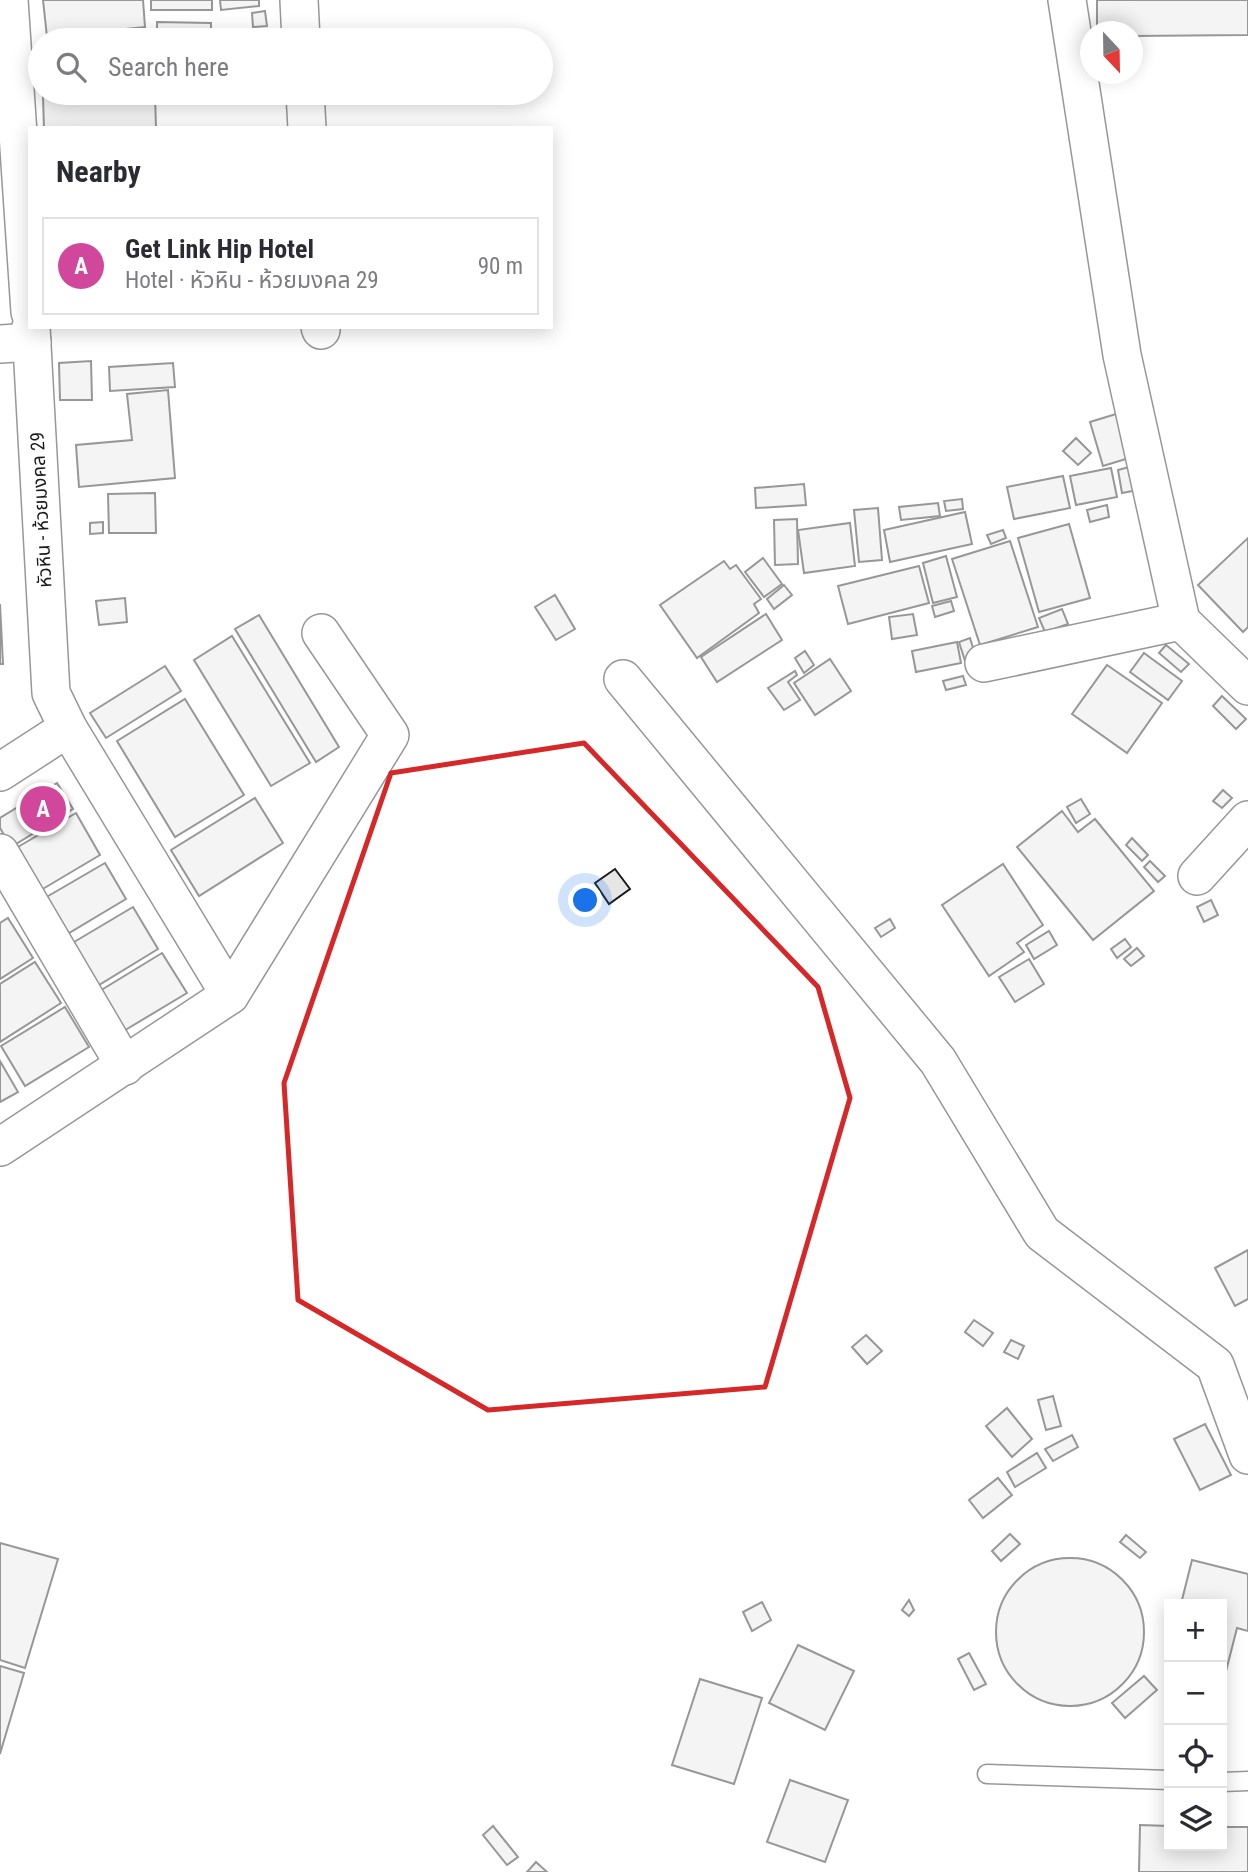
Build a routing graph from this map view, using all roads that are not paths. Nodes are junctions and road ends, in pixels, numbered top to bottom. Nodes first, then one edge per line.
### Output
1 (9, 0) edge
2 (299, 0) edge
3 (1068, 0) edge
4 (300, 28) edge
5 (306, 105) edge
6 (307, 126) edge
7 (23, 331) edge
8 (1181, 621) junction
9 (321, 633) dead end
10 (984, 663) dead end
11 (622, 679) dead end
12 (1248, 686) edge
13 (68, 728) junction
14 (0, 772) edge
15 (1248, 820) edge
16 (0, 853) edge
17 (1197, 876) dead end
18 (230, 995) junction
19 (125, 1066) junction
20 (0, 1147) edge
21 (1248, 1455) edge
22 (987, 1774) dead end
23 (1164, 1780) edge
24 (1248, 1781) edge
25 (1227, 1782) edge

1 - 7 street, หัวหิน - ห้วยมงคล 29
2 - 4 street
3 - 8 street
5 - 6 street
7 - 13 street, หัวหิน - ห้วยมงคล 29
8 - 10 street
8 - 12 street
9 - 18 street
11 - 21 street
13 - 14 street
13 - 18 street
15 - 17 street
16 - 19 street
18 - 19 street
19 - 20 street
22 - 23 lane
24 - 25 lane

